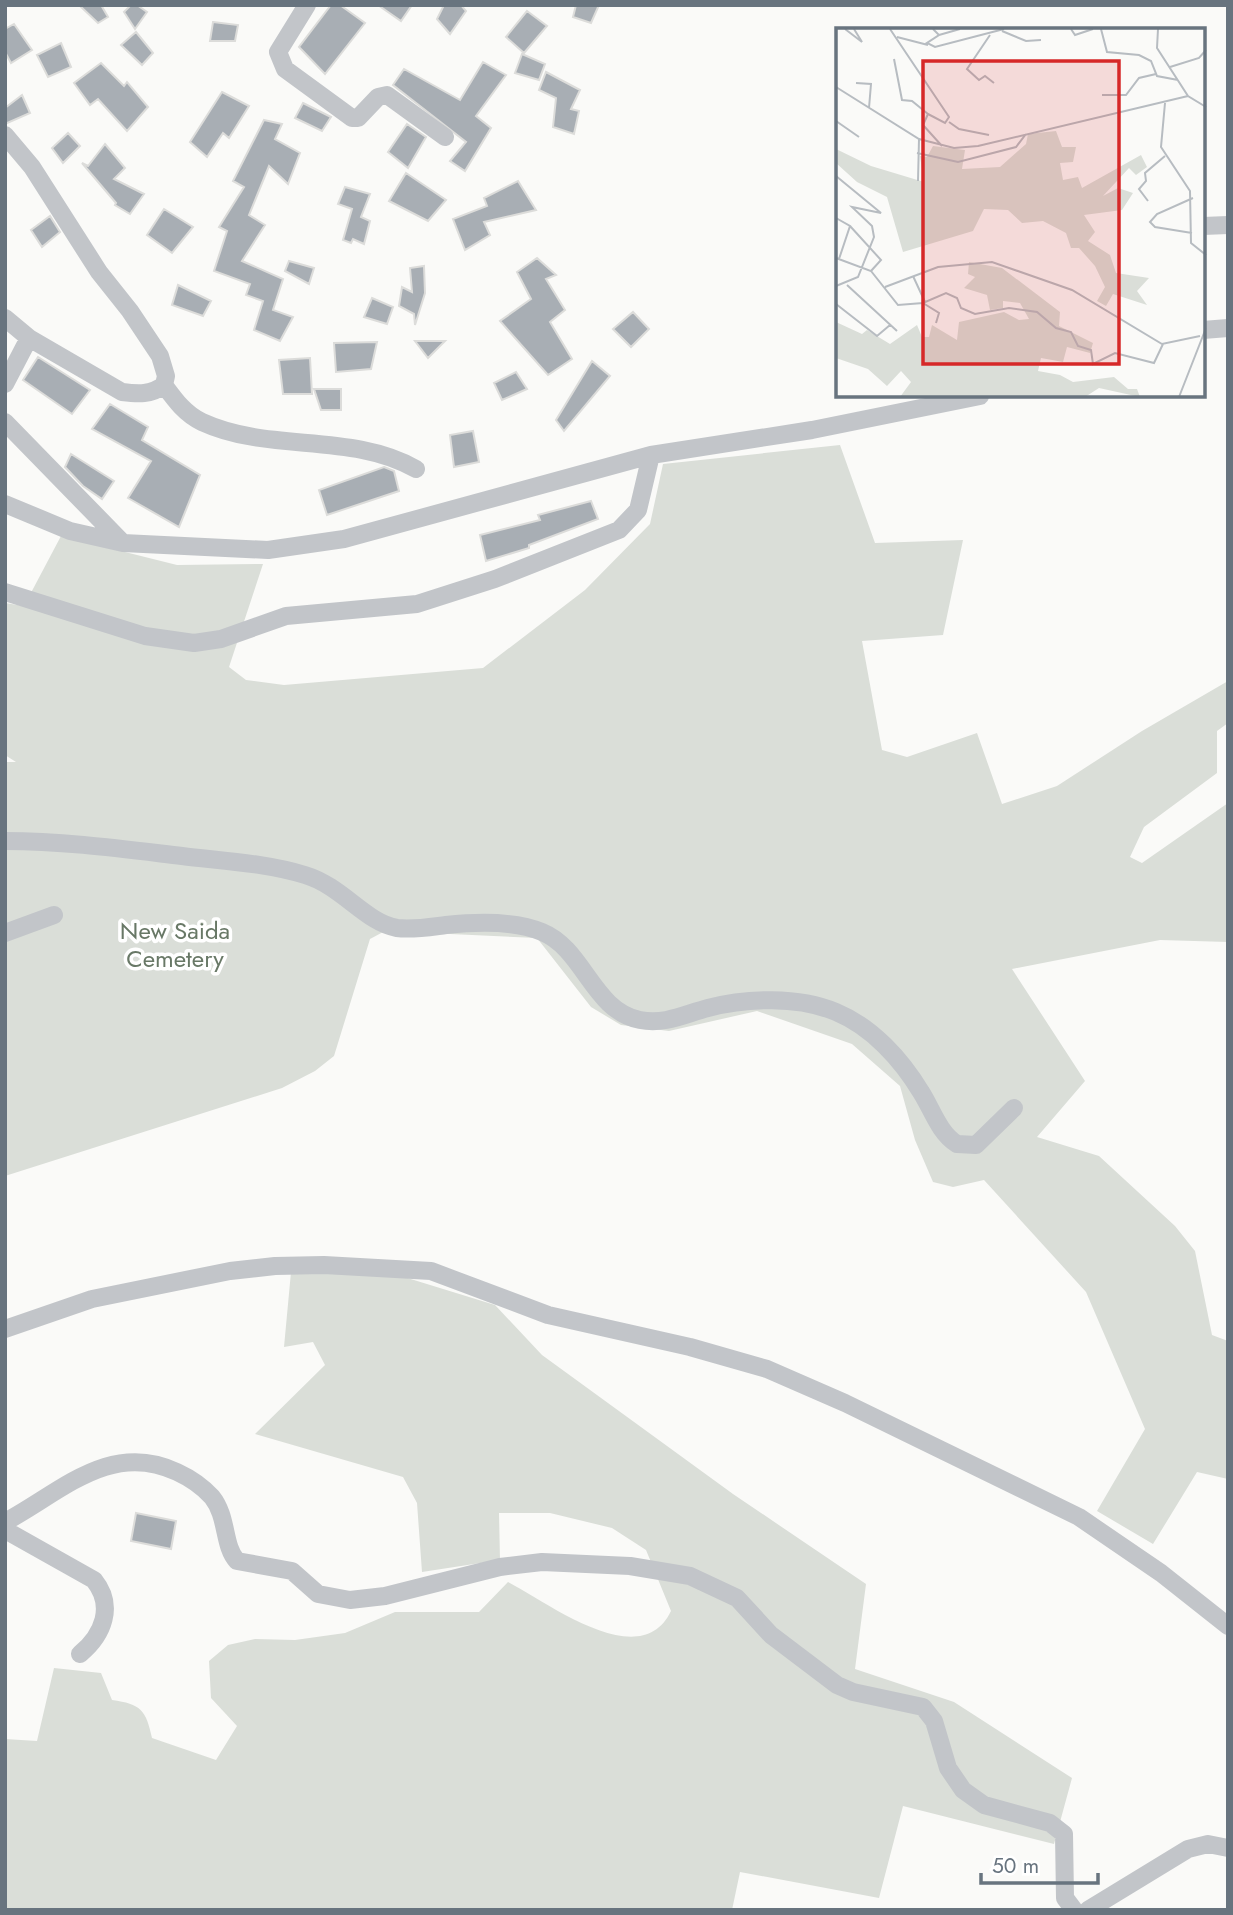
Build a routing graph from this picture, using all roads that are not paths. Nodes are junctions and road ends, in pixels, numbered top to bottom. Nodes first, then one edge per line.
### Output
1 (307, 5) edge
2 (5, 135) edge
3 (445, 137) dead end
4 (1228, 225) edge
5 (1205, 226) edge
6 (5, 318) edge
7 (1228, 328) edge
8 (1205, 330) edge
9 (29, 338) junction
10 (5, 384) edge
11 (164, 385) junction
12 (974, 397) edge
13 (5, 422) edge
14 (651, 455) junction
15 (416, 469) dead end
16 (5, 504) edge
17 (123, 543) junction
18 (5, 592) edge
19 (5, 841) edge
20 (54, 915) dead end
21 (5, 933) edge
22 (1014, 1108) dead end
23 (5, 1329) edge
24 (6, 1522) edge
25 (1228, 1626) edge
26 (80, 1654) dead end
27 (1228, 1848) edge
28 (1074, 1910) edge
29 (1088, 1910) edge

1 - 3 street
2 - 11 street
4 - 5 street
6 - 9 street
7 - 8 street
9 - 10 street
9 - 11 street
11 - 15 street
12 - 14 street
13 - 17 street
14 - 17 street
14 - 18 street
16 - 17 street
19 - 22 street
20 - 21 street
23 - 25 street
24 - 26 street
24 - 28 street
27 - 29 street

